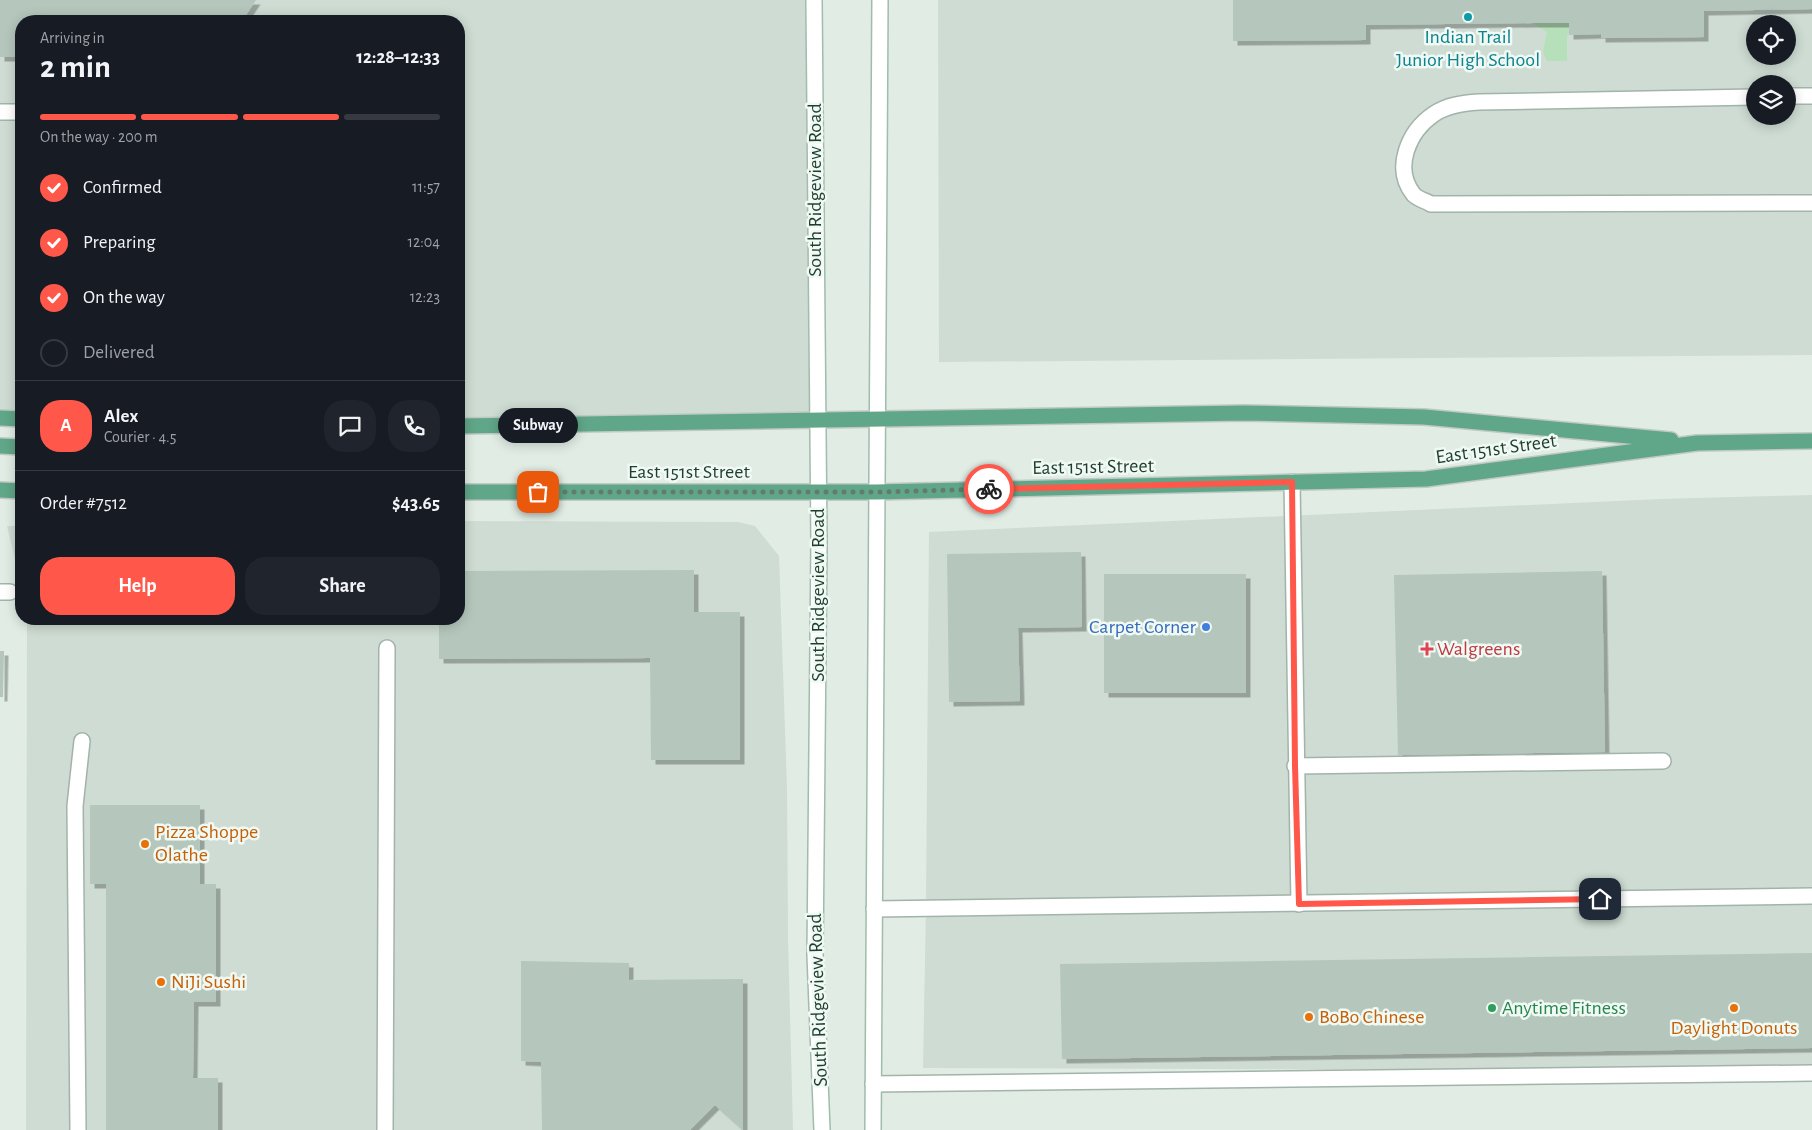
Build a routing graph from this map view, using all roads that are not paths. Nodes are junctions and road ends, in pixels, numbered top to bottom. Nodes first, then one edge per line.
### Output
1 (814, 0) edge
2 (880, 0) edge
3 (1796, 96) edge
4 (1812, 96) edge
5 (1746, 97) edge
6 (0, 112) edge
7 (15, 112) edge
8 (1812, 203) edge
9 (0, 418) edge
10 (15, 419) edge
11 (877, 419) junction
12 (818, 420) junction
13 (465, 426) edge
14 (1812, 441) edge
15 (1697, 443) junction
16 (0, 446) edge
17 (15, 447) edge
18 (1292, 482) junction
19 (0, 490) edge
20 (15, 491) edge
21 (465, 492) edge
22 (819, 492) junction
23 (876, 492) junction
24 (387, 648) dead end
25 (82, 741) dead end
26 (1663, 761) dead end
27 (1295, 766) junction
28 (1812, 896) edge
29 (1299, 904) junction
30 (874, 909) junction
31 (1812, 1073) edge
32 (873, 1084) junction
33 (78, 1130) edge
34 (385, 1130) edge
35 (822, 1130) edge
36 (873, 1130) edge

1 - 12 main road, South Ridgeview Road
2 - 11 main road
3 - 4 main road
5 - 8 main road
6 - 7 main road
9 - 10 main road
11 - 12 main road, East 151st Street
11 - 15 main road, East 151st Street
11 - 23 main road
12 - 13 main road, East 151st Street
12 - 22 main road, South Ridgeview Road
14 - 15 main road, East 151st Street
15 - 18 main road, East 151st Street
16 - 17 main road
18 - 23 main road, East 151st Street
18 - 27 main road
19 - 20 main road
21 - 22 main road, East 151st Street
22 - 23 main road, East 151st Street
22 - 35 main road, South Ridgeview Road
23 - 30 main road
24 - 34 main road
25 - 33 main road
26 - 27 main road
27 - 29 main road
28 - 29 main road
29 - 30 main road
30 - 32 main road
31 - 32 main road
32 - 36 main road

